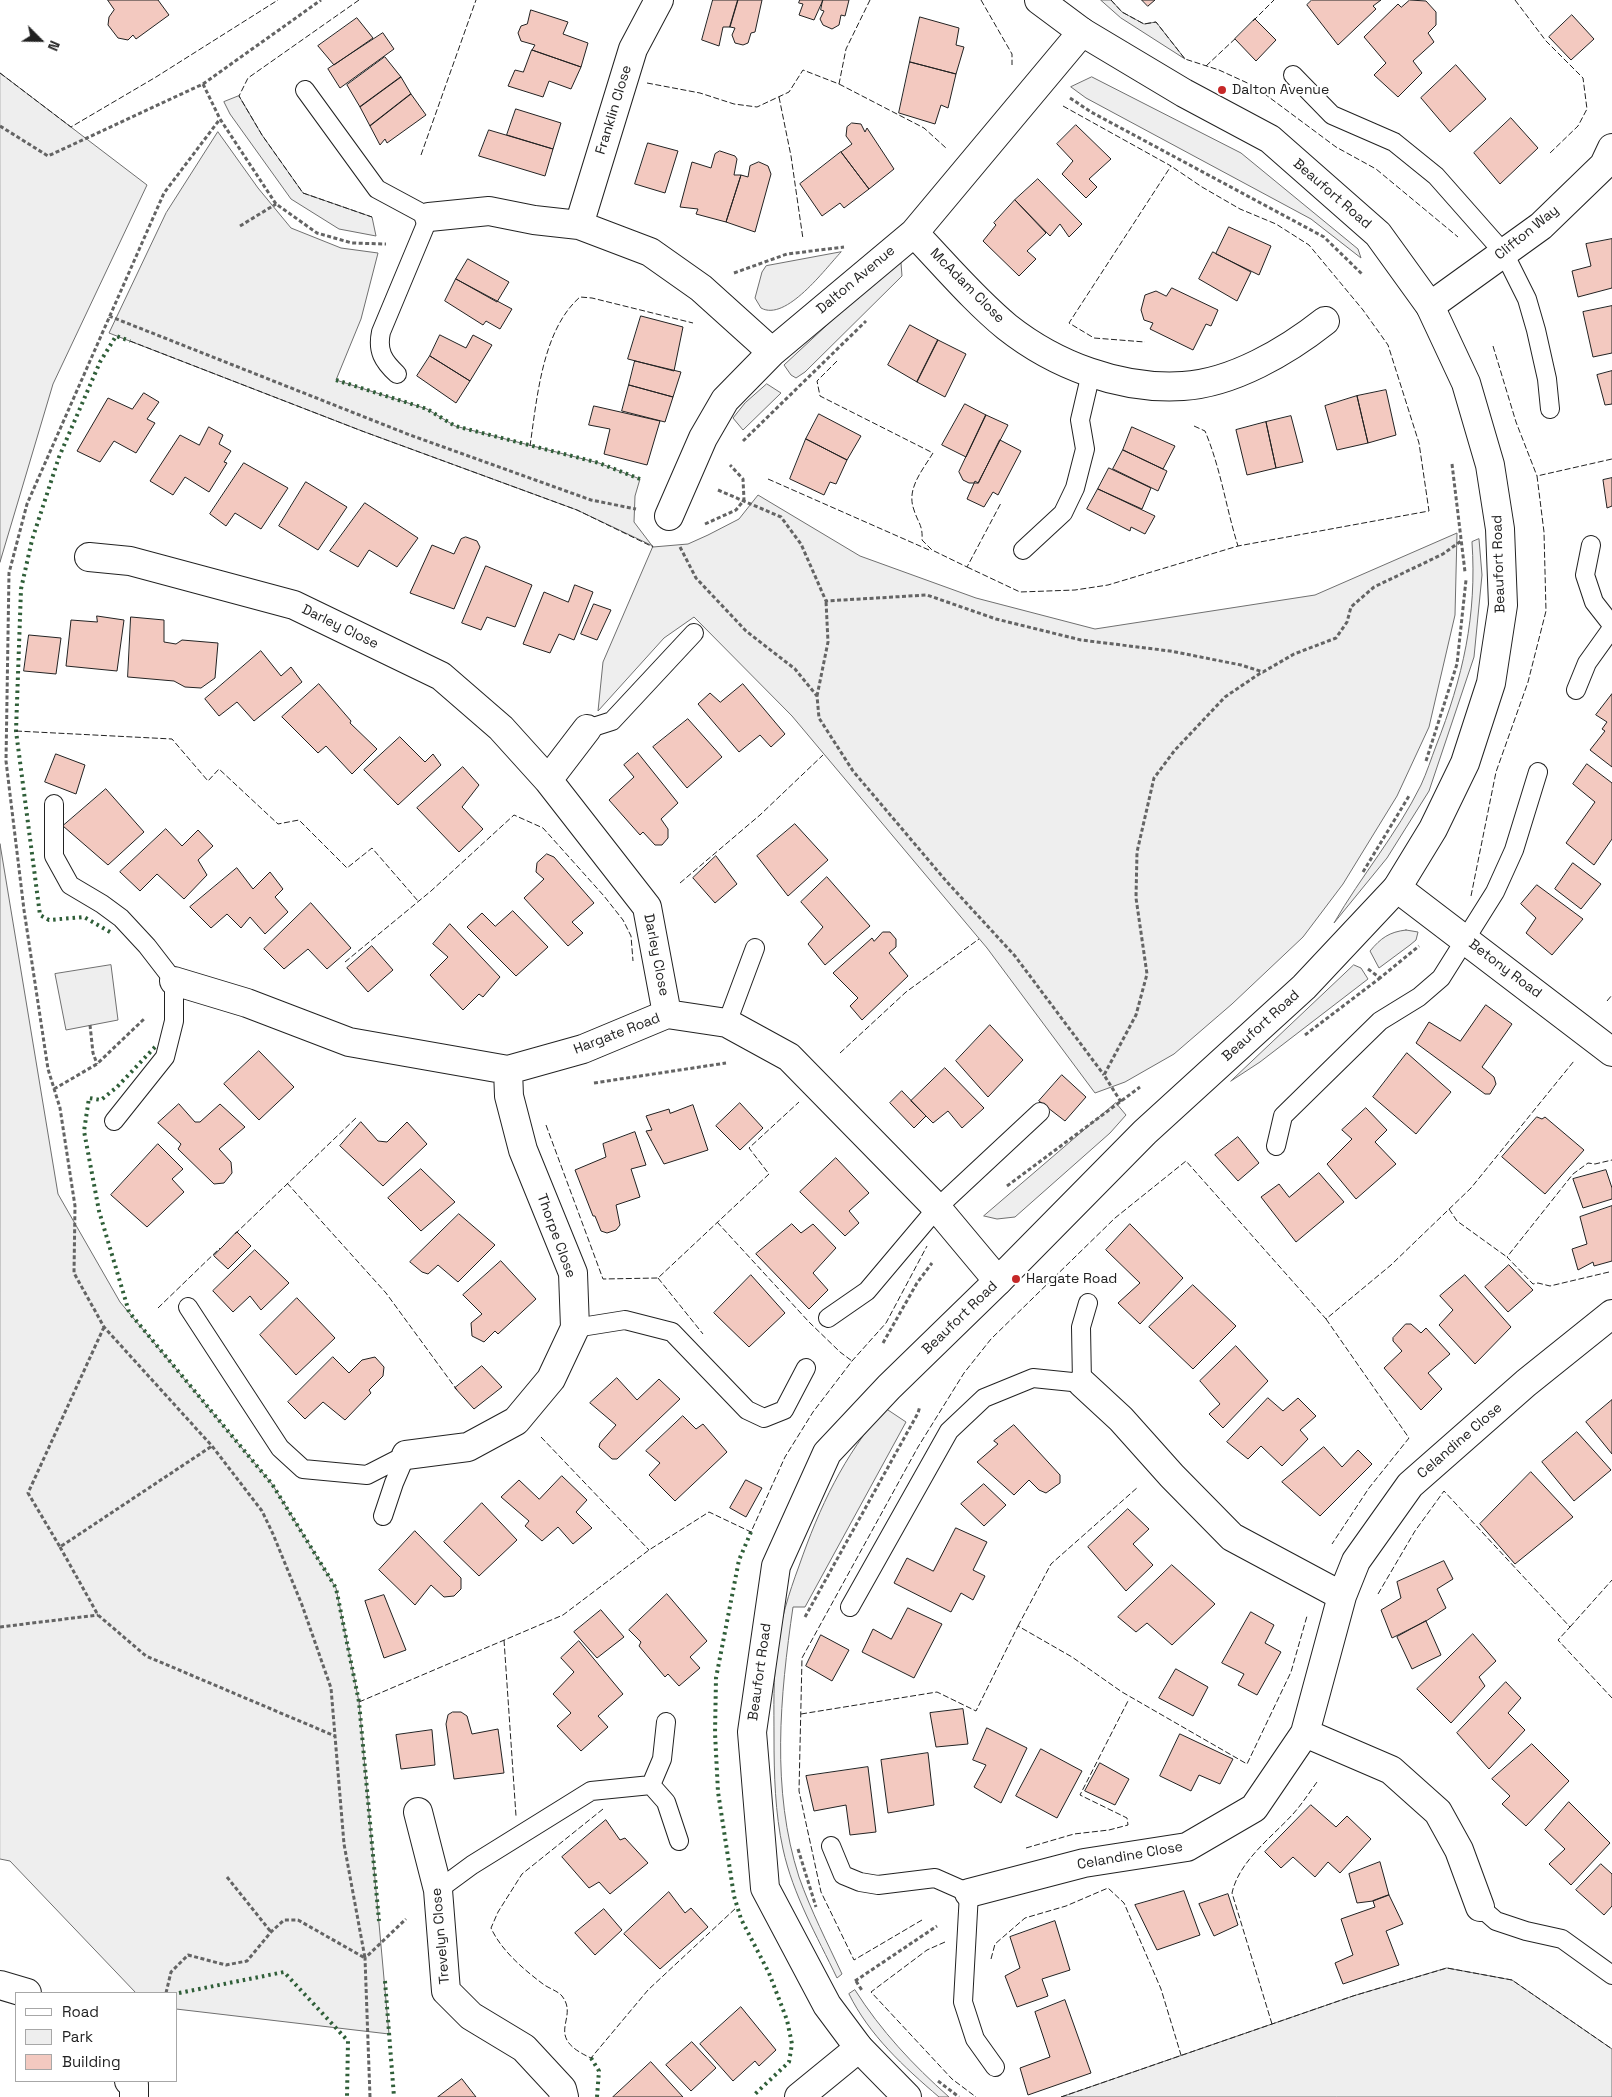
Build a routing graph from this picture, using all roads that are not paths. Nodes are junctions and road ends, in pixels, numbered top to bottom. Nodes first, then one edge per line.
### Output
1 (1040, 0) edge
2 (653, 2) edge
3 (1082, 32) junction
4 (1293, 75) dead end
5 (305, 90) dead end
6 (1612, 148) edge
7 (429, 217) junction
8 (579, 225) junction
9 (914, 233) junction
10 (1504, 253) junction
11 (1430, 306) junction
12 (1325, 321) dead end
13 (772, 352) junction
14 (1091, 373) junction
15 (396, 374) dead end
16 (1550, 409) dead end
17 (669, 516) dead end
18 (1591, 545) dead end
19 (1023, 550) dead end
20 (90, 557) dead end
21 (1612, 627) edge
22 (694, 633) dead end
23 (1576, 690) dead end
24 (587, 730) joint
25 (1538, 772) dead end
26 (548, 780) junction
27 (54, 804) dead end
28 (1397, 888) junction
29 (1464, 939) junction
30 (755, 948) dead end
31 (174, 981) junction
32 (668, 1014) junction
33 (727, 1023) junction
34 (1612, 1052) edge
35 (508, 1070) junction
36 (1040, 1112) dead end
37 (114, 1121) dead end
38 (1276, 1146) dead end
39 (937, 1208) junction
40 (998, 1282) junction
41 (1088, 1302) dead end
42 (188, 1307) dead end
43 (1612, 1314) edge
44 (828, 1318) dead end
45 (575, 1328) junction
46 (806, 1368) dead end
47 (1082, 1383) junction
48 (406, 1455) junction
49 (383, 1516) dead end
50 (1342, 1596) junction
51 (850, 1607) dead end
52 (666, 1722) dead end
53 (1305, 1733) junction
54 (651, 1785) junction
55 (418, 1812) dead end
56 (679, 1841) dead end
57 (830, 1846) dead end
58 (438, 1890) junction
59 (968, 1893) junction
60 (1480, 1907) joint
61 (1612, 1974) edge
62 (0, 1985) edge
63 (23, 1992) edge
64 (859, 2048) junction
65 (995, 2067) dead end
66 (564, 2097) edge
67 (799, 2097) edge
68 (907, 2097) edge

1 - 3 street, Beaufort Road
2 - 8 street, Franklin Close
3 - 9 street, Dalton Avenue
3 - 11 street, Beaufort Road
4 - 10 lane
5 - 7 lane
6 - 10 street, Clifton Way
7 - 8 street
7 - 15 lane
8 - 13 street
9 - 13 street, Dalton Avenue
9 - 14 street, McAdam Close
10 - 11 street, Clifton Way
10 - 16 lane
11 - 28 street, Beaufort Road
12 - 14 street, McAdam Close
13 - 17 street, Dalton Avenue
14 - 19 lane
18 - 21 lane
20 - 26 street, Darley Close
21 - 23 lane
22 - 24 lane
24 - 26 street
25 - 29 lane
26 - 32 street, Darley Close
27 - 31 lane
28 - 29 street, Betony Road
28 - 40 street, Beaufort Road
29 - 34 street, Betony Road
29 - 38 lane
30 - 33 lane
31 - 35 street, Hargate Road
31 - 37 lane
32 - 33 street, Hargate Road
32 - 35 street, Hargate Road
33 - 39 street, Hargate Road
35 - 45 street, Thorpe Close
36 - 39 lane
39 - 40 street, Hargate Road
39 - 44 lane
40 - 64 street, Beaufort Road
41 - 47 lane
42 - 48 lane
43 - 50 street, Celandine Close
45 - 46 lane
45 - 48 street, Thorpe Close
47 - 50 street
47 - 51 lane
48 - 49 lane
50 - 53 street, Celandine Close
52 - 54 lane
53 - 59 street, Celandine Close
53 - 60 street
54 - 56 lane
54 - 58 lane
55 - 58 street, Trevelyn Close
57 - 59 lane
58 - 66 street, Trevelyn Close
59 - 65 lane
60 - 61 lane
62 - 63 street
64 - 67 street
64 - 68 street, Beaufort Road

